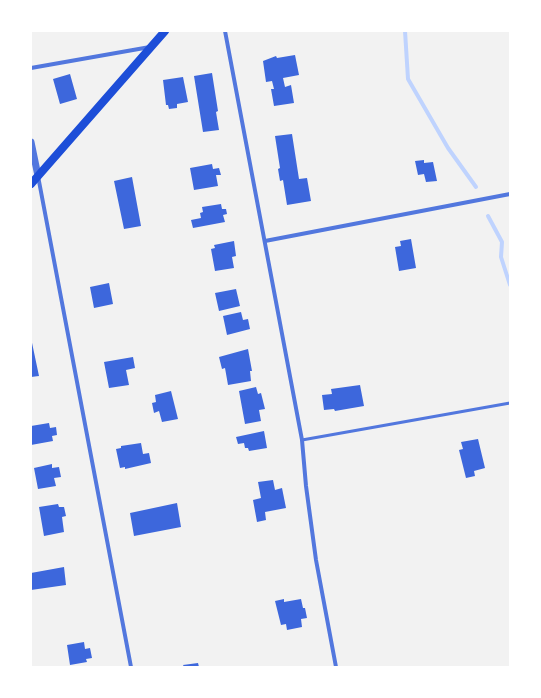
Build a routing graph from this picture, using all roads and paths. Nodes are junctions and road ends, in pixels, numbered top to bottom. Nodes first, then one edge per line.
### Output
1 (165, 31) edge
2 (225, 31) edge
3 (151, 47) junction
4 (31, 68) edge
5 (31, 142) edge
6 (38, 176) junction
7 (31, 184) edge
8 (510, 194) edge
9 (265, 241) junction
10 (510, 403) edge
11 (302, 440) junction
12 (131, 667) edge
13 (336, 667) edge

1 - 3 main road
2 - 9 street
3 - 4 street
3 - 6 main road
5 - 6 street
6 - 7 main road
6 - 12 street
8 - 9 street
9 - 11 street
10 - 11 lane
11 - 13 street

